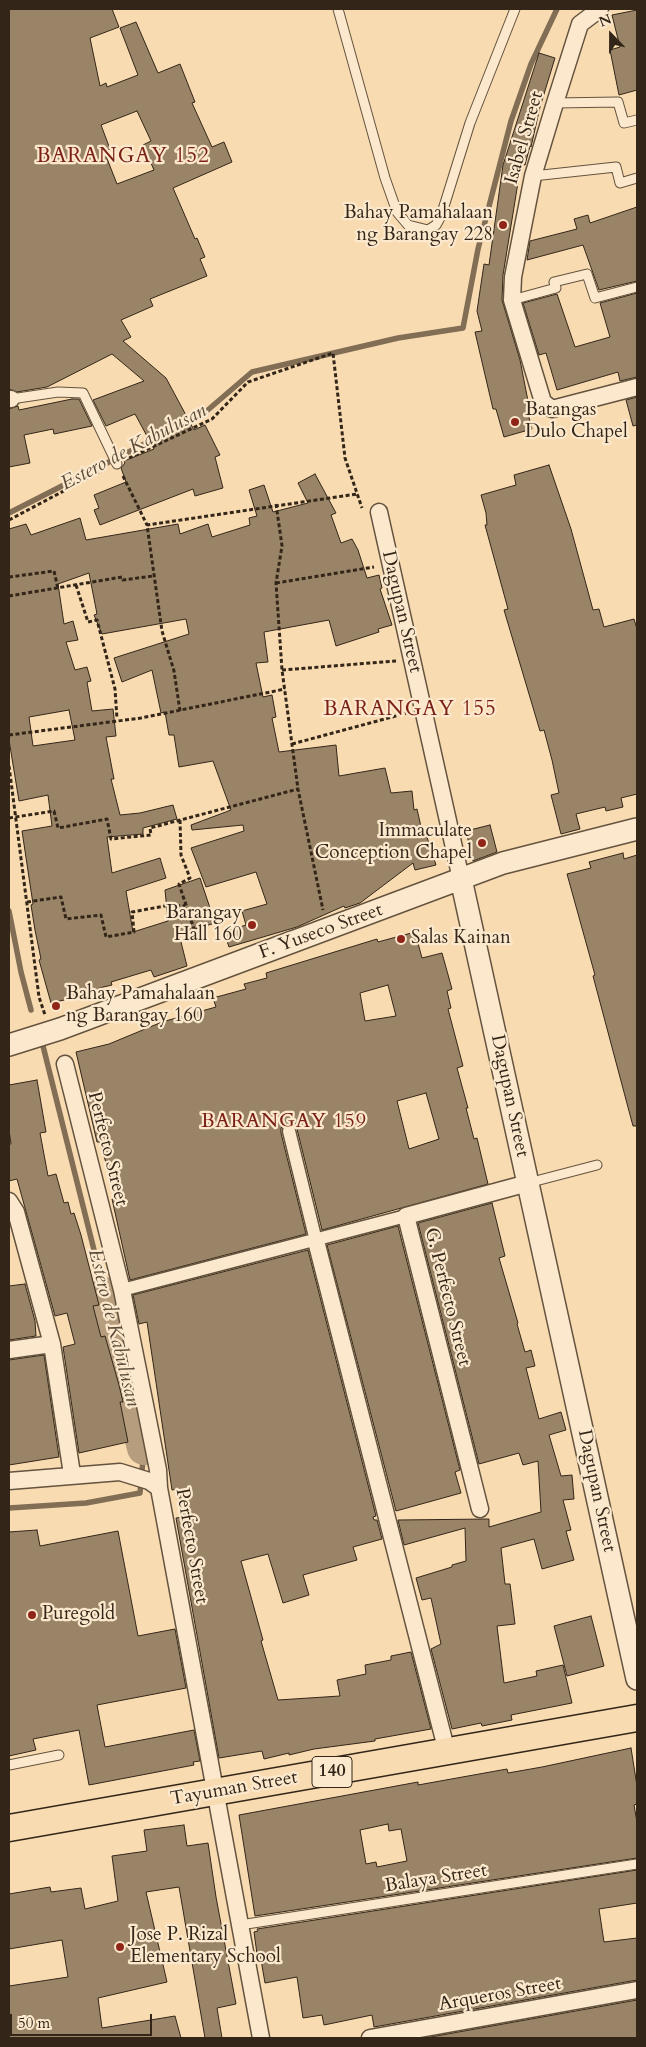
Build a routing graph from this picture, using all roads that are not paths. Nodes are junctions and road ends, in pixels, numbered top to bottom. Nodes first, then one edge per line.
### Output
1 (338, 9) edge
2 (515, 9) edge
3 (598, 9) edge
4 (555, 103) junction
5 (637, 120) edge
6 (533, 176) junction
7 (637, 178) edge
8 (637, 287) edge
9 (512, 300) junction
10 (637, 388) edge
11 (10, 399) edge
12 (116, 462) road end
13 (379, 514) road end
14 (637, 829) edge
15 (461, 879) junction
16 (9, 1045) edge
17 (65, 1064) dead end
18 (289, 1131) dead end
19 (597, 1165) dead end
20 (528, 1184) junction
21 (9, 1201) edge
22 (406, 1216) junction
23 (316, 1241) junction
24 (122, 1290) junction
25 (52, 1344) junction
26 (9, 1350) edge
27 (72, 1474) junction
28 (9, 1481) edge
29 (154, 1484) junction
30 (480, 1509) dead end
31 (637, 1679) edge
32 (637, 1718) edge
33 (447, 1752) junction
34 (59, 1755) dead end
35 (9, 1765) edge
36 (216, 1792) junction
37 (9, 1828) edge
38 (637, 1864) edge
39 (240, 1925) junction
40 (637, 1990) edge
41 (261, 2038) edge
42 (370, 2038) edge

1 - 2 lane
3 - 4 street, Isabel Street
4 - 5 lane
4 - 6 street, Isabel Street
6 - 7 lane
6 - 9 street, Isabel Street
8 - 9 lane
9 - 10 street, Isabel Street
11 - 12 lane
13 - 15 street, Dagupan Street
14 - 15 street, F. Yuseco Street
15 - 16 street, F. Yuseco Street
15 - 20 street, Dagupan Street
17 - 24 street, Perfecto Street
18 - 23 street
19 - 20 lane
20 - 22 street, G. Perfecto Street
20 - 31 street, Dagupan Street
21 - 25 street
22 - 23 street
22 - 30 street, G. Perfecto Street
23 - 24 street
23 - 33 street
24 - 29 street, Perfecto Street
25 - 26 street
25 - 27 street
27 - 28 street
27 - 29 street
29 - 36 street, Perfecto Street
32 - 33 main road, Tayuman Street / 140
33 - 36 main road, Tayuman Street / 140
34 - 35 lane
36 - 37 main road, Tayuman Street / 140
36 - 39 street, Perfecto Street
38 - 39 lane, Balaya Street
39 - 41 street, Perfecto Street
40 - 42 street, Arqueros Street

